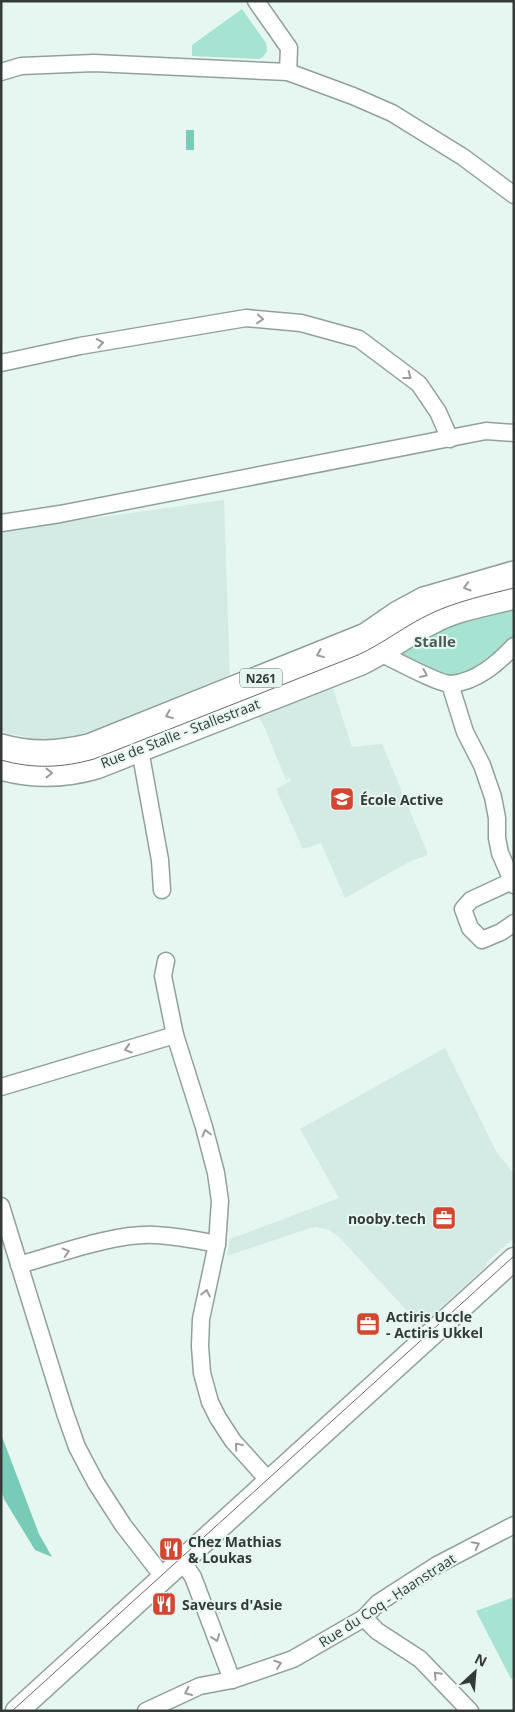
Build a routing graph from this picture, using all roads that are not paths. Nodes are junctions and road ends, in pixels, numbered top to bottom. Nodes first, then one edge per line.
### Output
1 (256, 1) edge
2 (1, 72) edge
3 (288, 72) junction
4 (514, 195) edge
5 (4, 359) edge
6 (514, 433) edge
7 (450, 439) junction
8 (1, 523) edge
9 (514, 574) edge
10 (514, 596) edge
11 (514, 646) edge
12 (380, 653) junction
13 (450, 684) junction
14 (1, 747) edge
15 (140, 750) junction
16 (1, 767) edge
17 (513, 883) edge
18 (162, 890) dead end
19 (514, 923) edge
20 (166, 961) dead end
21 (175, 1035) junction
22 (1, 1087) edge
23 (1, 1206) edge
24 (217, 1244) junction
25 (514, 1259) edge
26 (19, 1265) junction
27 (270, 1482) junction
28 (514, 1525) edge
29 (183, 1562) junction
30 (164, 1578) junction
31 (364, 1618) junction
32 (232, 1680) junction
33 (17, 1711) edge
34 (146, 1711) edge
35 (470, 1711) edge

1 - 3 street
2 - 3 street
3 - 4 street
5 -> 7 street
6 - 7 street
7 - 8 street
9 -> 14 main road, Rue de Stalle - Stallestraat / N261
10 - 12 main road, Rue de Stalle - Stallestraat / N261
11 - 13 street
12 -> 13 street
12 - 15 main road, Rue de Stalle - Stallestraat / N261
13 - 17 street
16 -> 15 main road, Rue de Stalle - Stallestraat / N261
15 - 18 street
17 - 19 street
20 - 21 street
21 -> 22 street
24 -> 21 street
23 - 26 street
26 -> 24 street
27 -> 24 street
25 - 27 main road
26 - 30 street
27 - 29 main road
31 -> 28 street, Rue du Coq - Haanstraat
29 - 30 main road
29 -> 32 street
30 - 33 main road
32 -> 31 street, Rue du Coq - Haanstraat
35 -> 31 street
32 -> 34 street, Rue du Coq - Haanstraat

